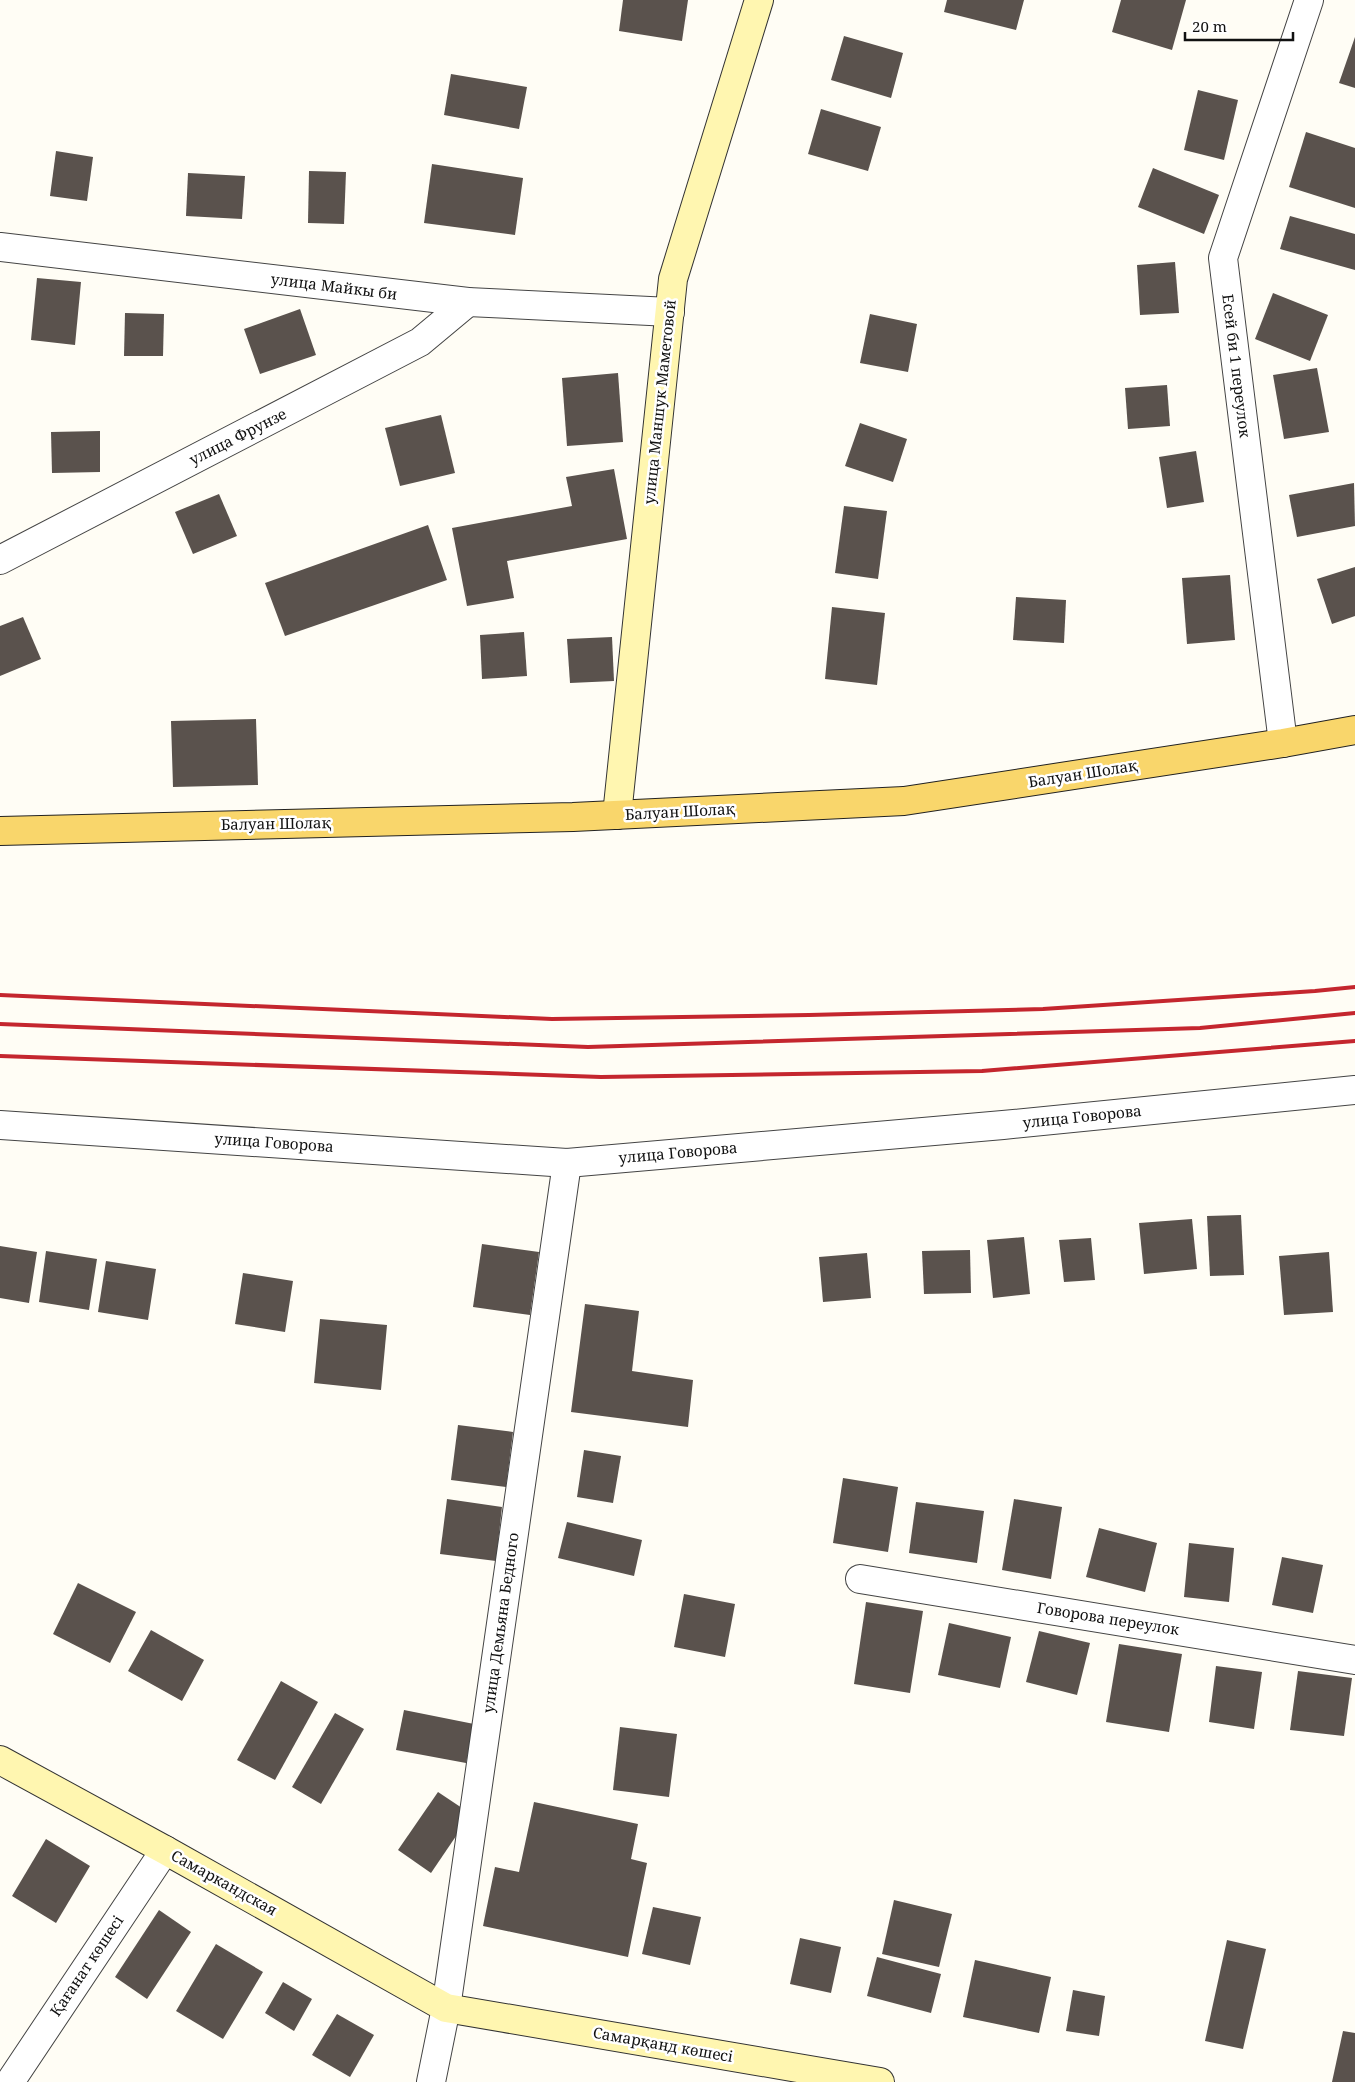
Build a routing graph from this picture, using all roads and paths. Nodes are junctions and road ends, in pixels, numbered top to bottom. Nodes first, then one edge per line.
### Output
1 (759, 0) edge
2 (1309, 0) edge
3 (0, 247) edge
4 (468, 302) junction
5 (670, 312) junction
6 (0, 560) edge
7 (1355, 730) edge
8 (1283, 743) junction
9 (617, 815) junction
10 (0, 831) edge
11 (1355, 1090) edge
12 (0, 1125) edge
13 (567, 1163) junction
14 (860, 1579) dead end
15 (1355, 1660) edge
16 (0, 1760) edge
17 (165, 1850) junction
18 (446, 2008) junction
19 (10, 2082) edge
20 (431, 2082) edge
21 (880, 2082) edge

1 - 5 street, улица Маншук Маметовой
2 - 8 street, Есей би 1 переулок
3 - 4 street, улица Майкы би
4 - 5 street, улица Майкы би
4 - 6 street, улица Фрунзе
5 - 9 street, улица Маншук Маметовой
7 - 8 main road, Балуан Шолақ
8 - 9 main road, Балуан Шолақ
9 - 10 main road, Балуан Шолақ
11 - 13 street, улица Говорова
12 - 13 street, улица Говорова
13 - 18 street, улица Демьяна Бедного
14 - 15 street, Говорова переулок
16 - 17 street, Самаркандская
17 - 18 street, Самаркандская
17 - 19 street, Қағанат көшесі
18 - 20 street, улица Демьяна Бедного
18 - 21 street, Самарқанд көшесі

